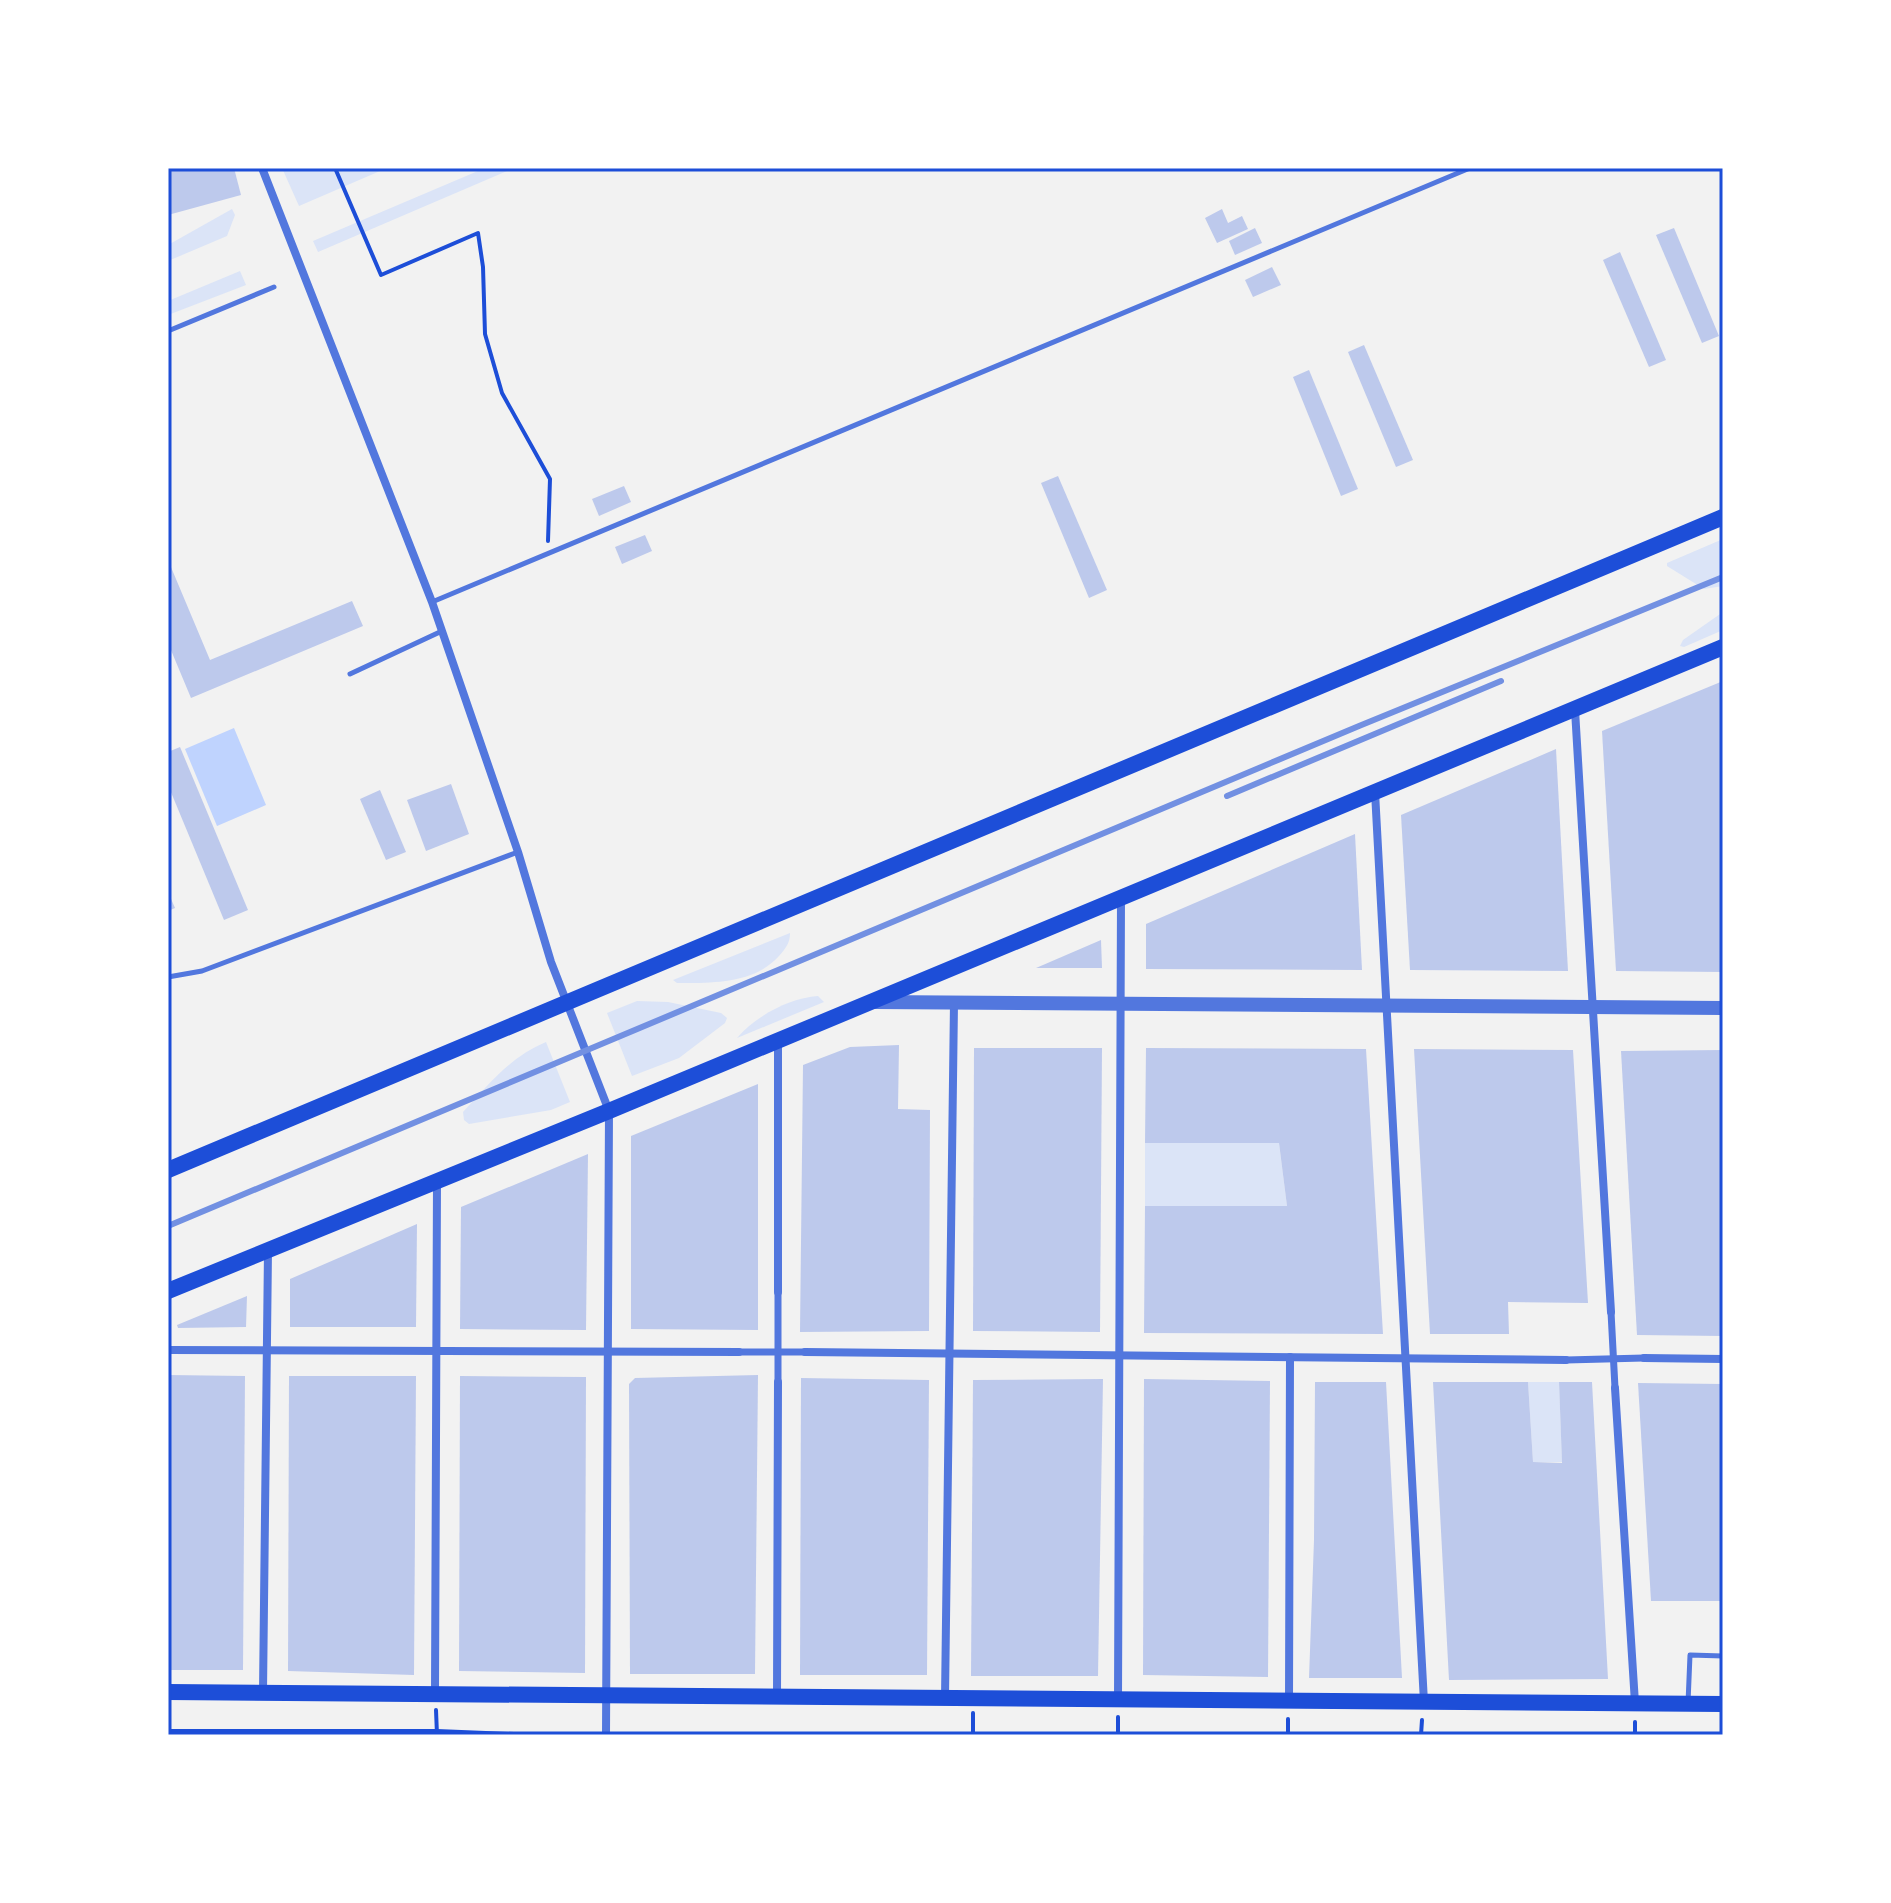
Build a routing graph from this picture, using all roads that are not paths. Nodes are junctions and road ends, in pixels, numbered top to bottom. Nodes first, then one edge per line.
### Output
1 (262, 168) edge
2 (1470, 168) edge
3 (274, 287) dead end
4 (168, 331) edge
5 (1723, 517) edge
6 (432, 602) junction
7 (442, 631) junction
8 (1723, 647) edge
9 (350, 674) dead end
10 (1575, 709) junction
11 (1375, 792) junction
12 (518, 852) junction
13 (1121, 898) junction
14 (168, 977) edge
15 (567, 1001) junction
16 (870, 1002) junction
17 (954, 1003) junction
18 (1120, 1004) junction
19 (1386, 1006) junction
20 (1592, 1007) junction
21 (1723, 1008) edge
22 (778, 1040) junction
23 (609, 1111) junction
24 (168, 1170) edge
25 (437, 1181) junction
26 (268, 1250) junction
27 (168, 1291) edge
28 (778, 1292) joint
29 (1611, 1312) joint
30 (168, 1350) edge
31 (267, 1350) junction
32 (436, 1351) junction
33 (608, 1352) junction
34 (739, 1352) joint
35 (778, 1352) junction
36 (805, 1352) joint
37 (949, 1354) junction
38 (1120, 1355) junction
39 (1290, 1357) junction
40 (1406, 1358) junction
41 (1644, 1358) joint
42 (1614, 1359) junction
43 (1723, 1359) edge
44 (1566, 1360) joint
45 (778, 1382) joint
46 (1615, 1388) joint
47 (1723, 1656) edge
48 (168, 1692) edge
49 (263, 1693) junction
50 (435, 1694) junction
51 (606, 1696) junction
52 (777, 1697) junction
53 (945, 1698) junction
54 (1118, 1699) junction
55 (1289, 1701) junction
56 (1424, 1702) junction
57 (1635, 1703) junction
58 (1688, 1704) junction
59 (1723, 1704) edge
60 (606, 1735) edge

1 - 6 street
2 - 6 lane
3 - 4 lane
5 - 15 main road
6 - 7 street
7 - 9 lane
7 - 12 street
8 - 10 main road
10 - 11 main road
10 - 20 street
11 - 13 main road
11 - 19 street
12 - 14 lane
12 - 15 street
13 - 16 main road
13 - 18 street
15 - 23 street
15 - 24 main road
16 - 17 street
16 - 22 main road
17 - 18 street
17 - 37 street
18 - 19 street
18 - 38 street
19 - 20 street
19 - 40 street
20 - 21 street
20 - 29 street
22 - 23 main road
22 - 28 street
23 - 25 main road
23 - 33 street
25 - 26 main road
25 - 32 street
26 - 27 main road
26 - 31 street
28 - 35 street
29 - 42 street
30 - 31 street
31 - 32 street
31 - 49 street
32 - 33 street
32 - 50 street
33 - 34 street
33 - 51 street
34 - 35 street
35 - 36 street
35 - 45 street
36 - 37 street
37 - 38 street
37 - 53 street
38 - 39 street
38 - 54 street
39 - 40 street
39 - 55 street
40 - 44 street
40 - 56 street
41 - 42 street
41 - 43 street
42 - 44 street
42 - 46 street
45 - 52 street
46 - 57 street
47 - 58 lane
48 - 49 main road
49 - 50 main road
50 - 51 main road
51 - 52 main road
51 - 60 street
52 - 53 main road
53 - 54 main road
54 - 55 main road
55 - 56 main road
56 - 57 main road
57 - 58 main road
58 - 59 main road

